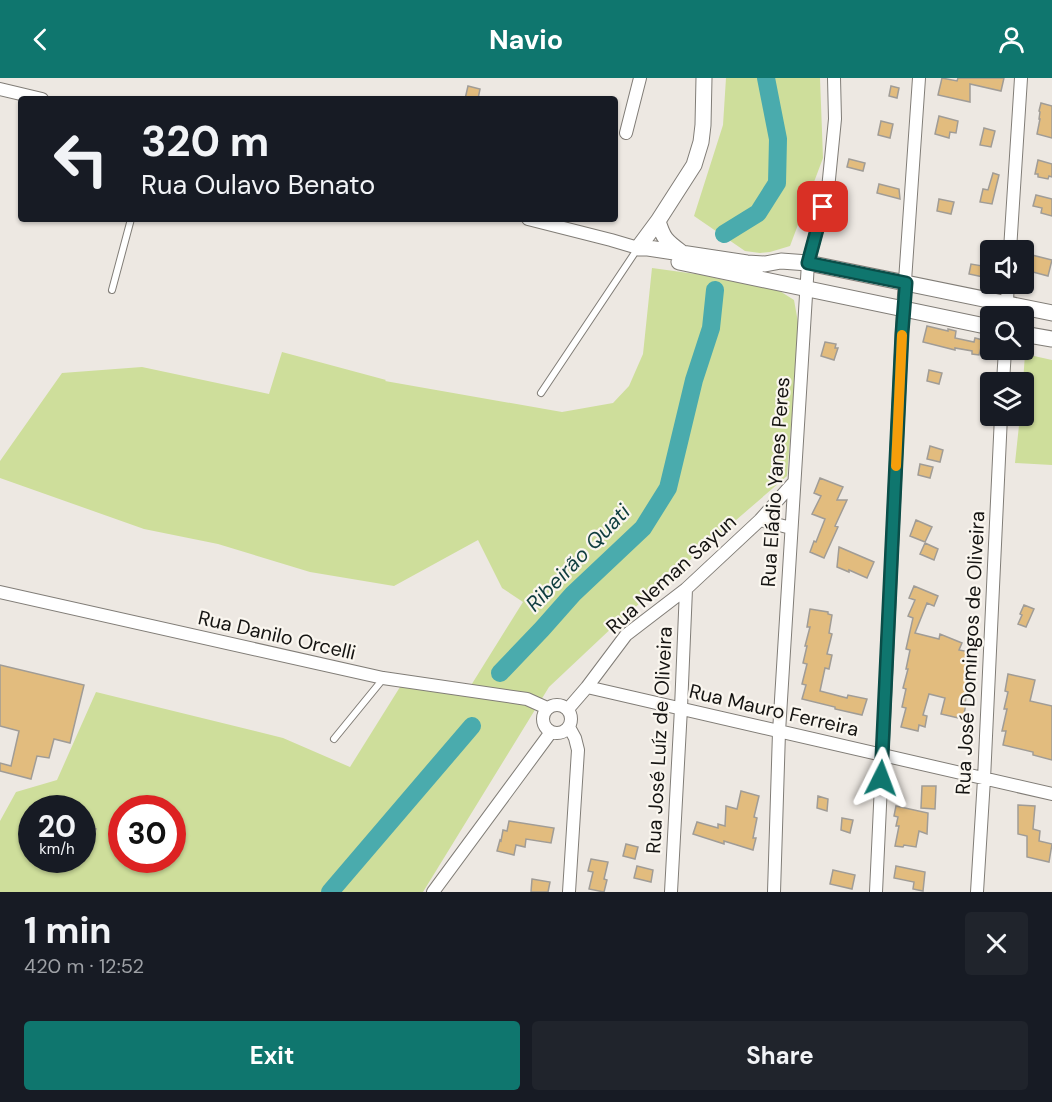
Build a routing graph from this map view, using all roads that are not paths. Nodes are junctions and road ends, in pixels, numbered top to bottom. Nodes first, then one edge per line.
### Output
1 (640, 78) edge
2 (704, 78) edge
3 (834, 78) edge
4 (919, 78) edge
5 (1021, 78) edge
6 (0, 89) edge
7 (29, 96) edge
8 (626, 133) dead end
9 (658, 221) junction
10 (130, 222) edge
11 (540, 222) edge
12 (1011, 240) edge
13 (638, 248) junction
14 (683, 253) junction
15 (808, 263) junction
16 (906, 283) junction
17 (806, 289) junction
18 (112, 290) dead end
19 (992, 306) edge
20 (903, 310) junction
21 (1034, 312) edge
22 (1052, 313) edge
23 (980, 325) edge
24 (1034, 336) edge
25 (1052, 339) edge
26 (541, 393) dead end
27 (1001, 426) edge
28 (794, 482) junction
29 (760, 520) junction
30 (791, 528) junction
31 (686, 589) junction
32 (0, 592) edge
33 (383, 678) junction
34 (587, 687) junction
35 (547, 708) junction
36 (681, 708) junction
37 (568, 709) junction
38 (569, 727) junction
39 (551, 732) junction
40 (779, 732) junction
41 (334, 739) dead end
42 (882, 755) junction
43 (984, 779) junction
44 (1052, 794) edge
45 (433, 892) edge
46 (569, 892) edge
47 (671, 892) edge
48 (774, 892) edge
49 (876, 892) edge
50 (976, 892) edge

1 - 8 street
2 - 9 street
3 - 15 street, Rua Eládio Yanes Peres
4 - 16 street
5 - 12 street
6 - 7 street
9 - 13 street
9 - 14 street
10 - 18 lane
11 - 13 street
13 - 14 street
13 - 17 street
13 - 26 lane
14 - 15 street
15 - 16 street
15 - 17 street, Rua Eládio Yanes Peres
16 - 19 street
16 - 20 street
17 - 20 street
17 - 28 street, Rua Eládio Yanes Peres
20 - 23 street
20 - 42 street
21 - 22 street
24 - 25 street
27 - 43 street, Rua José Domingos de Oliveira
28 - 29 street, Rua Neman Sayun
28 - 30 street, Rua Eládio Yanes Peres
29 - 30 street, Rua Neman Sayun
29 - 31 street, Rua Neman Sayun
30 - 40 street, Rua Eládio Yanes Peres
31 - 34 street, Rua Neman Sayun
31 - 36 street, Rua José Luíz de Oliveira
32 - 33 street, Rua Danilo Orcelli
33 - 35 street, Rua Danilo Orcelli
33 - 41 lane
34 - 36 street, Rua Mauro Ferreira
34 - 37 street
35 - 37 street
35 - 39 street
36 - 40 street, Rua Mauro Ferreira
36 - 47 street, Rua José Luíz de Oliveira
37 - 38 street
38 - 39 street
38 - 46 street
39 - 45 street
40 - 42 street, Rua Mauro Ferreira
40 - 48 street, Rua Eládio Yanes Peres
42 - 43 street, Rua Mauro Ferreira
42 - 49 street
43 - 44 street, Rua Mauro Ferreira
43 - 50 street, Rua José Domingos de Oliveira

